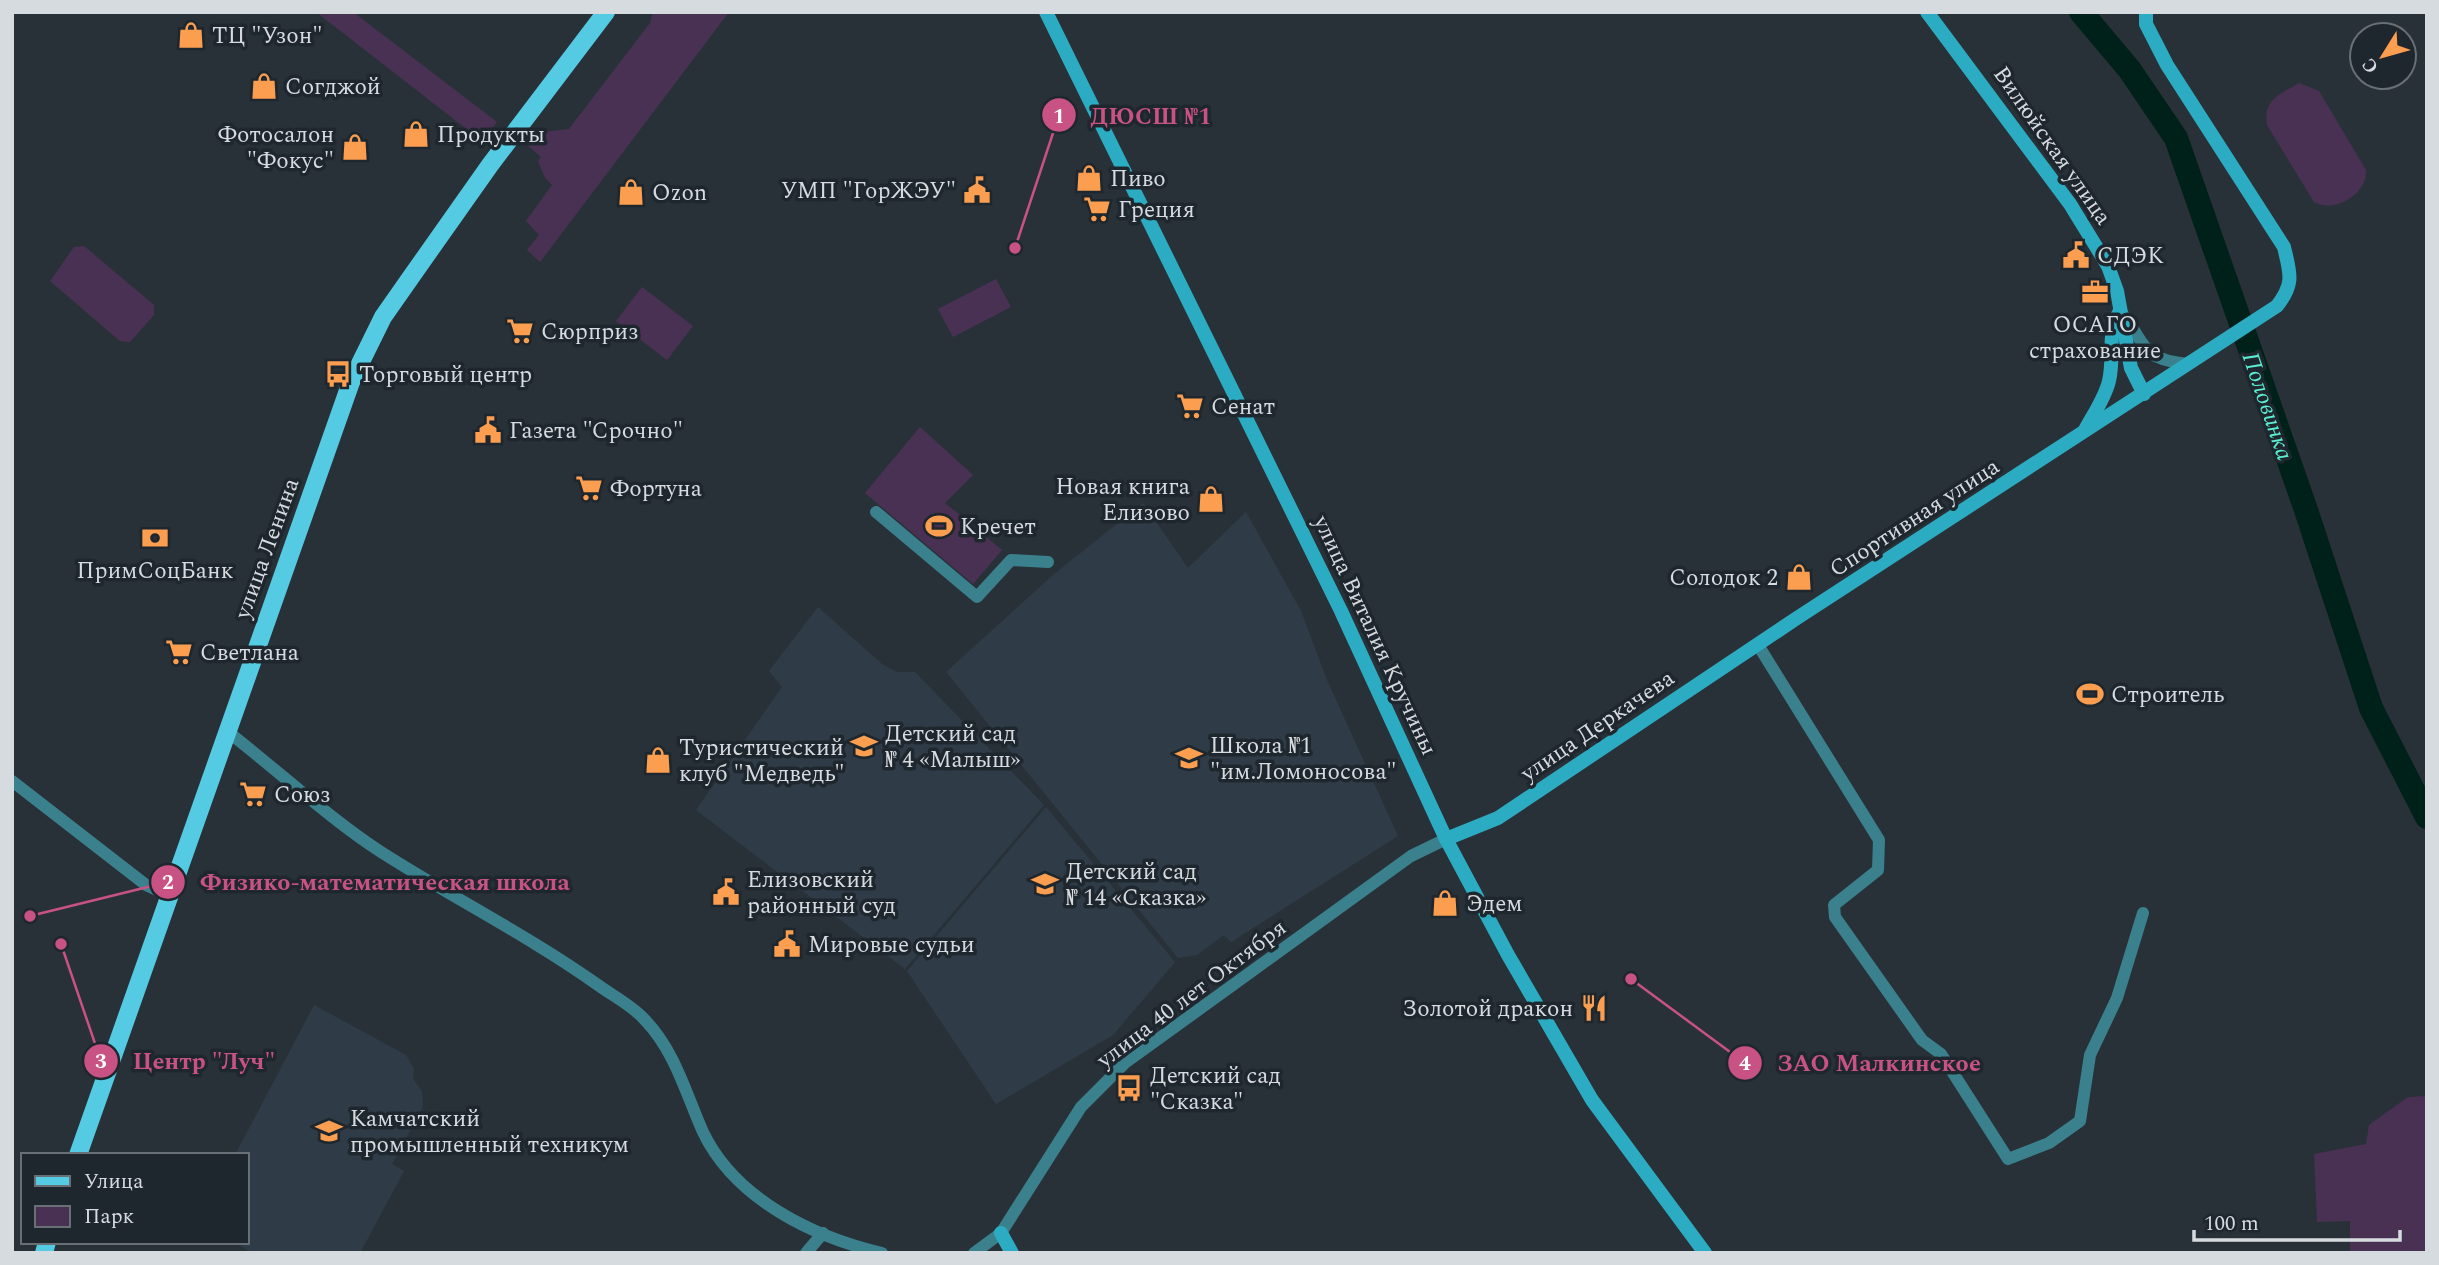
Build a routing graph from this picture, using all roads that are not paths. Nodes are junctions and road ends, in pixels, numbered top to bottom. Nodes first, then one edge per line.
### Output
1 (606, 12) edge
2 (1046, 12) edge
3 (1927, 12) edge
4 (2146, 12) edge
5 (2120, 311) junction
6 (2193, 361) junction
7 (2144, 394) junction
8 (2084, 432) junction
9 (876, 512) dead end
10 (1048, 562) dead end
11 (1763, 642) junction
12 (227, 730) junction
13 (12, 781) edge
14 (1446, 839) junction
15 (168, 895) junction
16 (2143, 913) dead end
17 (79, 1153) edge
18 (823, 1233) junction
19 (1000, 1233) junction
20 (806, 1253) edge
21 (882, 1253) edge
22 (974, 1253) edge
23 (1012, 1253) edge
24 (1705, 1253) edge

1 - 12 main road, улица Ленина
2 - 14 street, улица Виталия Кручины
3 - 5 street, Вилюйская улица
4 - 6 street, Спортивная улица
5 - 6 street
5 - 7 street
5 - 8 street, Вилюйская улица
6 - 7 street, Спортивная улица
7 - 8 street, Спортивная улица
8 - 11 street, Спортивная улица
9 - 10 street
11 - 14 street, улица Деркачева
11 - 16 street
12 - 15 main road, улица Ленина
12 - 18 street
13 - 15 street
14 - 19 street, улица 40 лет Октября
14 - 24 street, улица Виталия Кручины
15 - 17 main road, улица Ленина
18 - 20 street
18 - 21 street
19 - 22 street, улица 40 лет Октября
19 - 23 street

